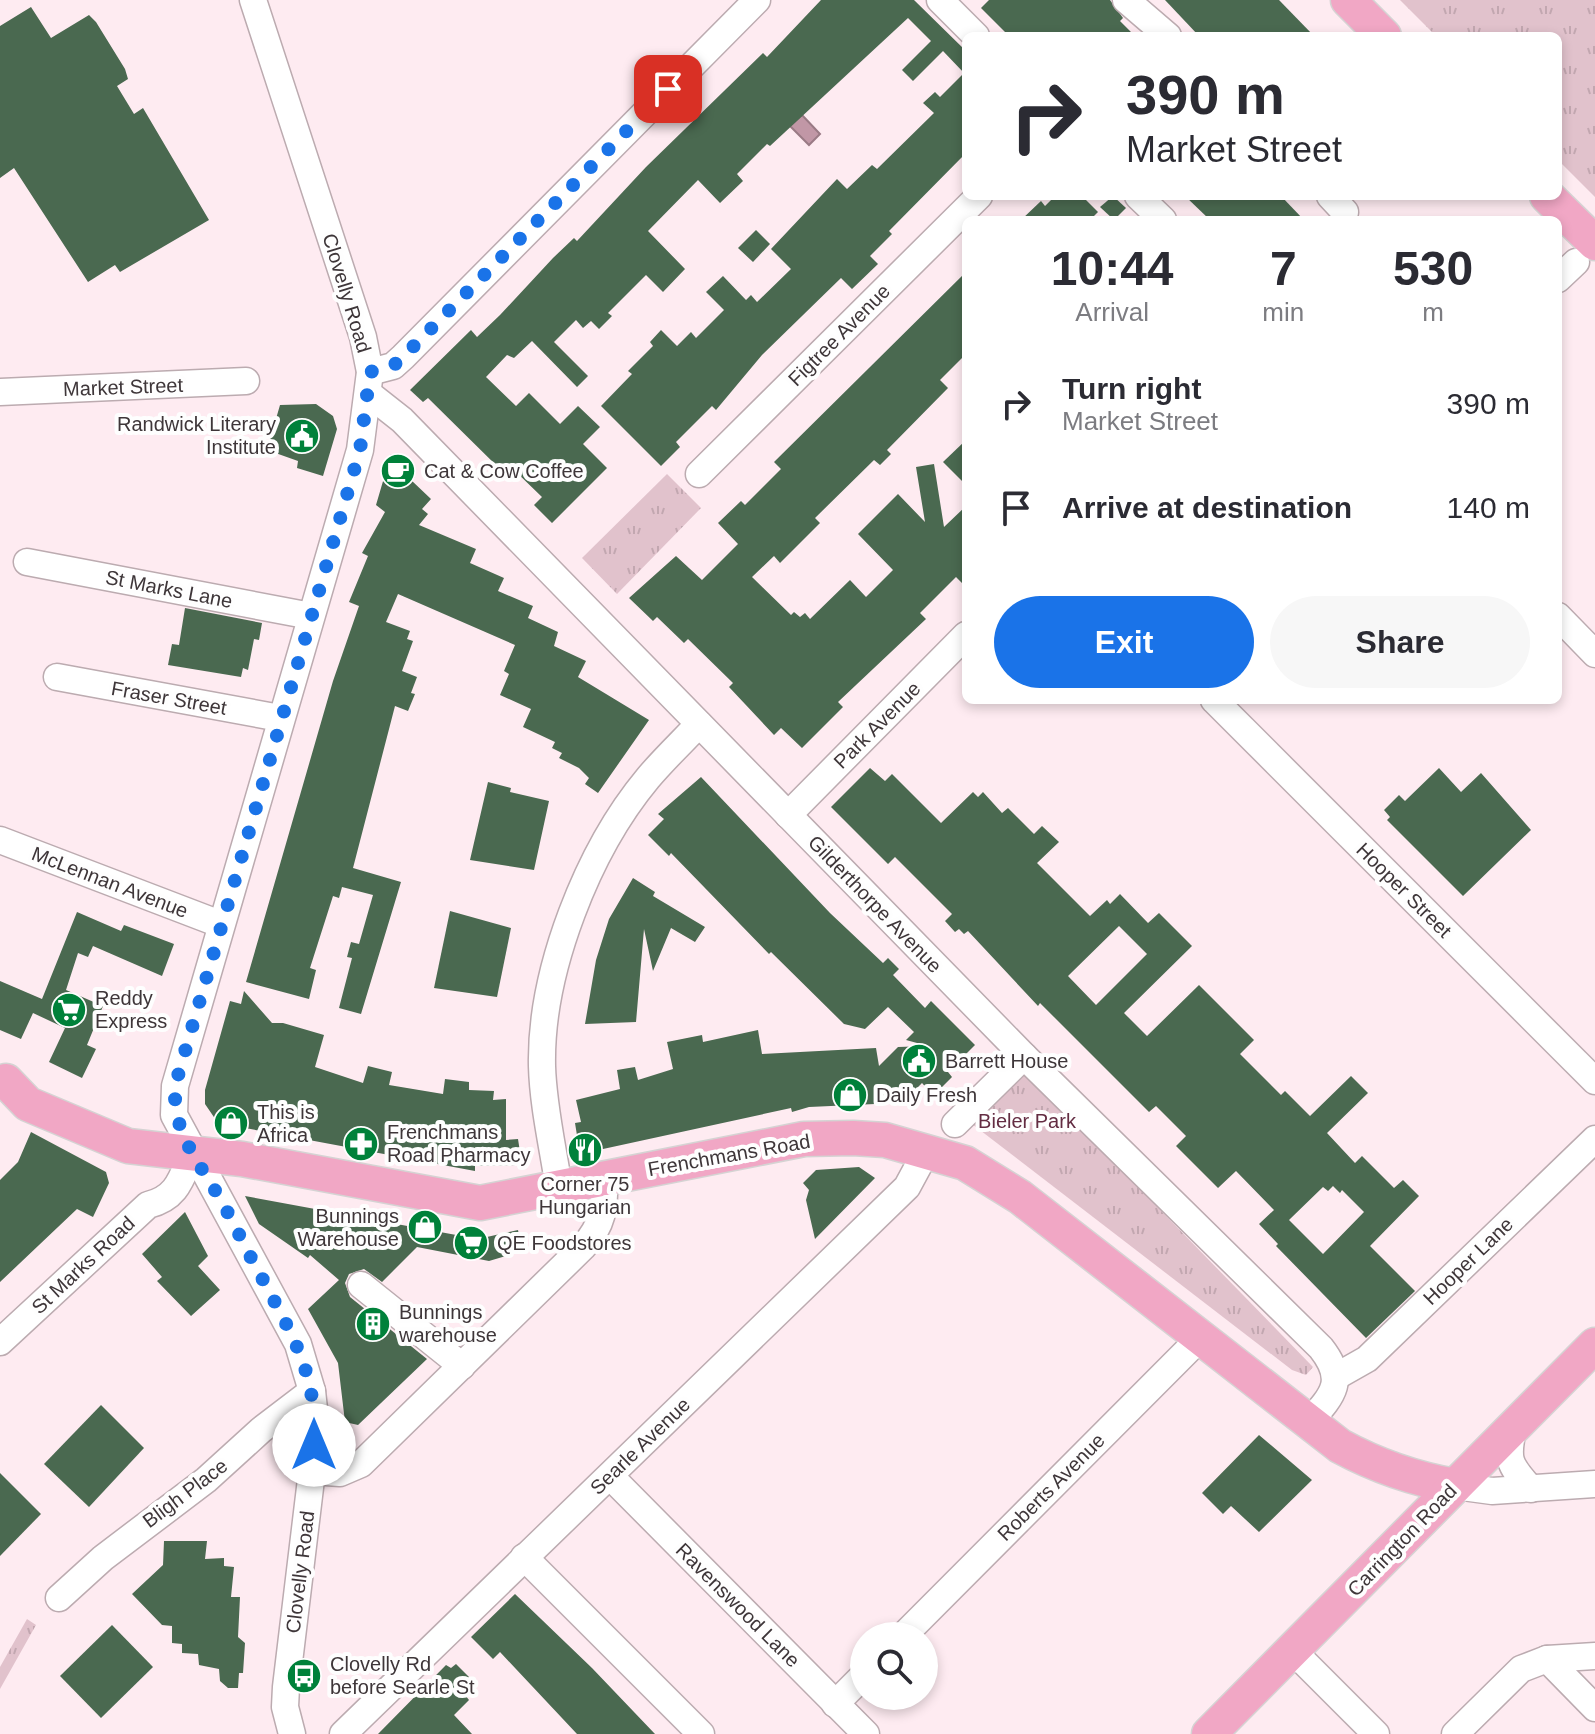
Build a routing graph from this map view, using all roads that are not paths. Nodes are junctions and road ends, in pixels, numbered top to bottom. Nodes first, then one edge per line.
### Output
1 (253, 0) edge
2 (757, 0) edge
3 (1348, 0) edge
4 (1137, 4) edge
5 (957, 6) edge
6 (973, 32) edge
7 (1164, 32) edge
8 (1380, 32) edge
9 (975, 200) edge
10 (1142, 200) edge
11 (1159, 216) edge
12 (1562, 230) edge
13 (1576, 261) edge
14 (246, 381) dead end
15 (370, 383) junction
16 (0, 392) edge
17 (699, 474) dead end
18 (27, 562) dead end
19 (311, 616) junction
20 (1562, 620) edge
21 (962, 639) edge
22 (1595, 654) edge
23 (57, 677) dead end
24 (1218, 704) edge
25 (280, 718) junction
26 (699, 724) junction
27 (788, 815) junction
28 (0, 840) edge
29 (220, 924) junction
30 (1024, 1056) junction
31 (3, 1079) edge
32 (1595, 1081) edge
33 (955, 1124) dead end
34 (1595, 1139) edge
35 (927, 1150) junction
36 (192, 1154) junction
37 (604, 1178) junction
38 (559, 1188) junction
39 (361, 1285) dead end
40 (1200, 1338) junction
41 (0, 1342) edge
42 (1595, 1345) edge
43 (462, 1366) junction
44 (1337, 1376) junction
45 (312, 1391) junction
46 (1308, 1423) junction
47 (1514, 1425) junction
48 (312, 1471) junction
49 (610, 1476) junction
50 (1595, 1484) edge
51 (1455, 1486) junction
52 (1531, 1489) junction
53 (524, 1557) junction
54 (59, 1598) dead end
55 (917, 1622) edge
56 (1292, 1650) junction
57 (1595, 1656) edge
58 (1547, 1659) junction
59 (850, 1689) edge
60 (835, 1704) junction
61 (1595, 1708) edge
62 (292, 1734) edge
63 (343, 1734) edge
64 (701, 1734) edge
65 (866, 1734) edge
66 (1209, 1734) edge
67 (1376, 1734) edge
68 (1455, 1734) edge

1 - 15 street, Clovelly Road
2 - 15 street
3 - 8 main road
4 - 7 street
5 - 6 street
9 - 17 street, Figtree Avenue
10 - 11 street
12 - 13 main road
14 - 16 street, Market Street
15 - 19 street, Clovelly Road
15 - 26 street, Gilderthorpe Avenue
18 - 19 street, St Marks Lane
19 - 25 street, Clovelly Road
20 - 22 street
21 - 27 street, Park Avenue
23 - 25 street, Fraser Street
24 - 32 street, Hooper Street
25 - 29 street, Clovelly Road
26 - 27 street, Gilderthorpe Avenue
26 - 38 street
27 - 30 street, Gilderthorpe Avenue
28 - 29 street, McLennan Avenue
29 - 36 street, Clovelly Road
30 - 33 street
30 - 44 street, Gilderthorpe Avenue
31 - 36 main road, Frenchmans Road
34 - 44 street, Hooper Lane
35 - 37 main road, Frenchmans Road
35 - 40 main road, Frenchmans Road
35 - 49 street, Searle Avenue
36 - 38 main road, Frenchmans Road
36 - 41 street, St Marks Road
36 - 45 street, Clovelly Road
37 - 38 main road, Frenchmans Road
37 - 43 street
39 - 43 street
40 - 46 main road, Frenchmans Road
40 - 55 street, Roberts Avenue
42 - 47 main road, Carrington Road
43 - 48 street
44 - 46 street
45 - 48 street, Clovelly Road
45 - 54 street, Bligh Place
46 - 51 main road, Frenchmans Road
47 - 51 main road, Carrington Road
47 - 52 street
48 - 62 street, Clovelly Road
49 - 53 street, Searle Avenue
49 - 60 street, Ravenswood Lane
50 - 52 street
51 - 52 street
51 - 56 main road, Carrington Road
53 - 63 street, Searle Avenue
53 - 64 street
56 - 66 main road, Carrington Road
56 - 67 street
57 - 58 street
58 - 61 street
58 - 68 street
59 - 60 street
60 - 65 street, Ravenswood Lane

